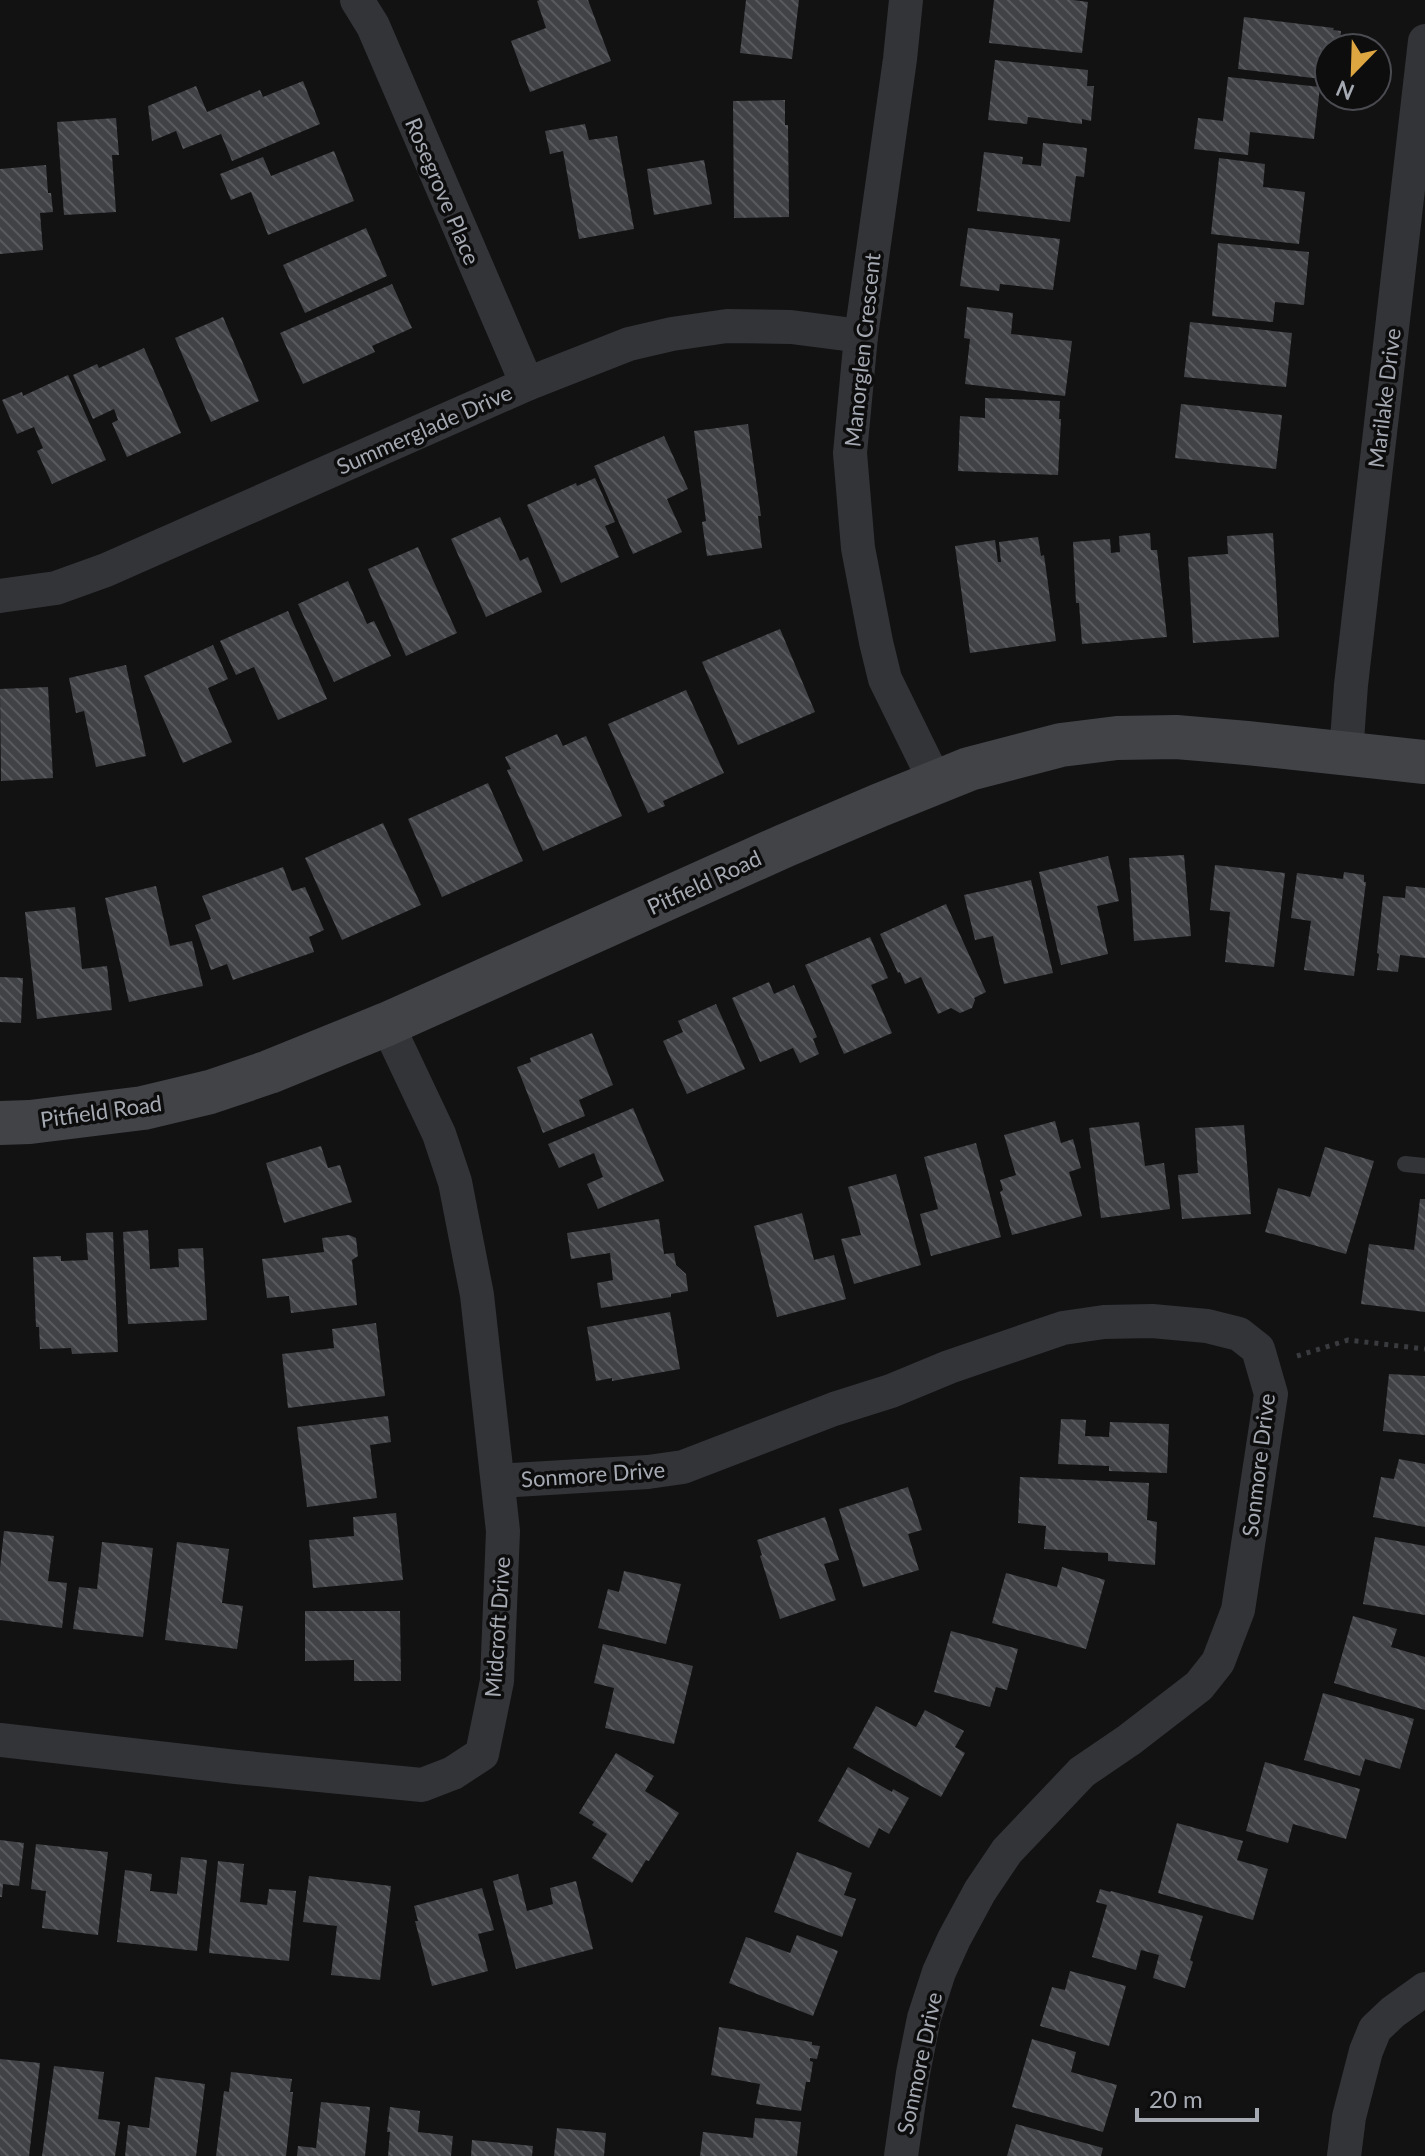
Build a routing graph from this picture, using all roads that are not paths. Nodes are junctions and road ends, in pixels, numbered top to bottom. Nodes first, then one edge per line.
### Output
1 (357, 0) edge
2 (906, 0) edge
3 (1425, 41) edge
4 (861, 336) junction
5 (527, 384) junction
6 (0, 596) edge
7 (1346, 754) junction
8 (1425, 762) edge
9 (936, 783) junction
10 (387, 1024) junction
11 (0, 1123) edge
12 (1405, 1164) dead end
13 (1425, 1166) edge
14 (498, 1481) junction
15 (0, 1740) edge
16 (1425, 1989) edge
17 (901, 2156) edge
18 (1344, 2156) edge

1 - 5 street, Rosegrove Place
2 - 4 street, Manorglen Crescent
3 - 7 street, Marilake Drive
4 - 5 street, Summerglade Drive
4 - 9 street, Manorglen Crescent
5 - 6 street, Summerglade Drive
7 - 8 street, Pitfield Road
7 - 9 street, Pitfield Road
9 - 10 street, Pitfield Road
10 - 11 street, Pitfield Road
10 - 14 street, Midcroft Drive
12 - 13 lane
14 - 15 street, Midcroft Drive
14 - 17 street, Sonmore Drive
16 - 18 street

